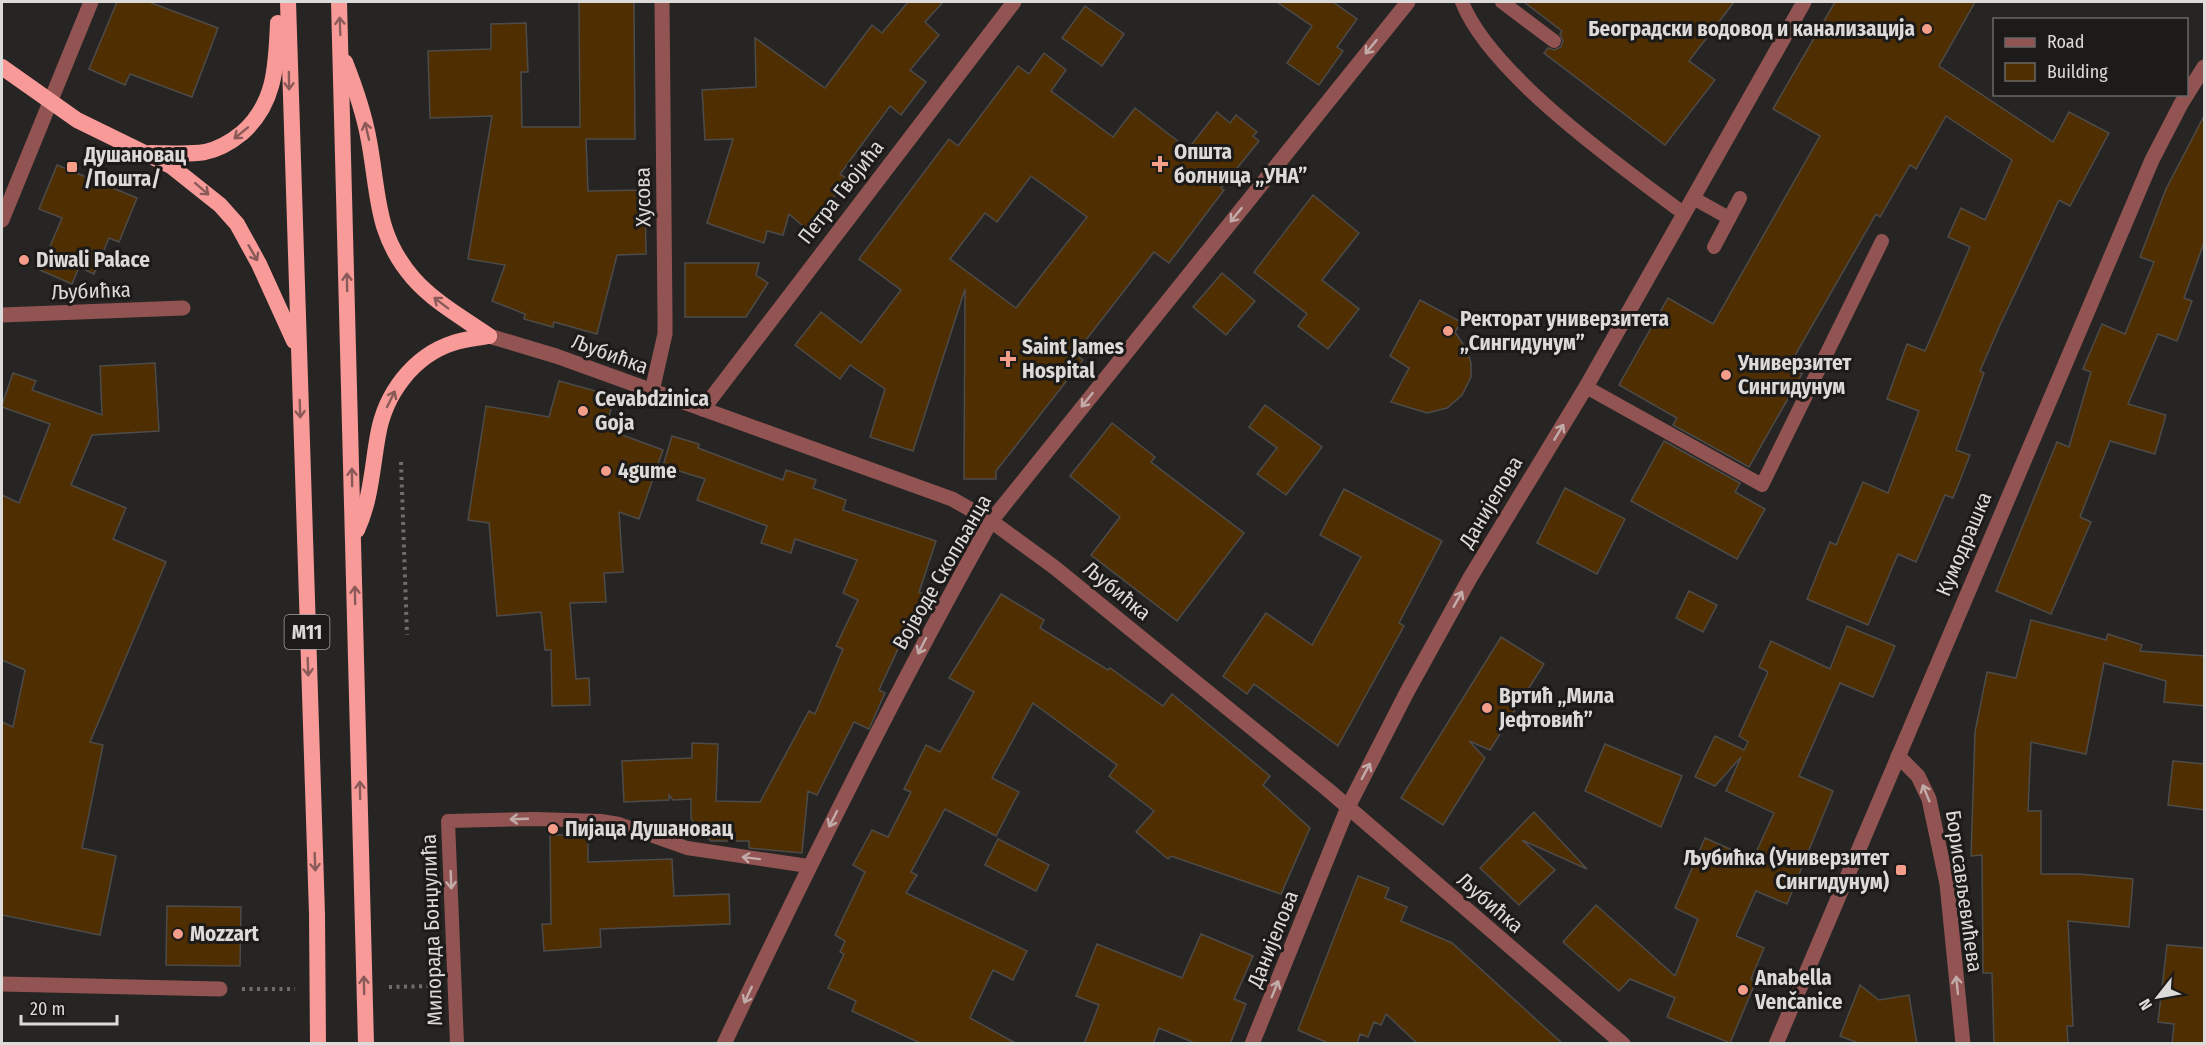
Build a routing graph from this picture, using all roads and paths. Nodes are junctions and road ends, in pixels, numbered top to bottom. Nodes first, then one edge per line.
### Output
1 (91, 2) edge
2 (281, 2) edge
3 (288, 2) edge
4 (339, 2) edge
5 (662, 2) edge
6 (1014, 2) edge
7 (1408, 2) edge
8 (1462, 2) edge
9 (1502, 2) edge
10 (1804, 2) edge
11 (1554, 41) dead end
12 (341, 51) junction
13 (2, 67) edge
14 (2205, 67) edge
15 (2188, 93) edge
16 (2186, 96) edge
17 (51, 103) junction
18 (146, 153) junction
19 (1693, 198) junction
20 (1740, 198) dead end
21 (1683, 213) junction
22 (1729, 218) junction
23 (2, 220) edge
24 (1882, 241) dead end
25 (1714, 248) dead end
26 (183, 308) dead end
27 (2, 315) edge
28 (489, 336) junction
29 (298, 351) junction
30 (1586, 387) junction
31 (652, 391) junction
32 (703, 409) junction
33 (400, 459) dead end
34 (991, 521) junction
35 (354, 536) junction
36 (407, 635) dead end
37 (1898, 756) junction
38 (1348, 807) junction
39 (808, 866) junction
40 (2, 984) edge
41 (220, 989) dead end
42 (318, 1044) edge
43 (366, 1044) edge
44 (457, 1044) edge
45 (724, 1044) edge
46 (1252, 1044) edge
47 (1623, 1044) edge
48 (1776, 1044) edge
49 (1963, 1044) edge

1 - 17 street
2 -> 18 highway
3 -> 29 highway, M11
12 -> 4 highway, M11
5 - 31 street, Хусова
6 - 32 street, Петра Гвојића
7 -> 34 street, Војводе Скопљанца
8 - 21 lane
9 - 11 lane
10 - 19 street, Данијелова
28 -> 12 highway
35 -> 12 highway, M11
13 - 17 highway
14 - 15 street, Кумодрашка
16 - 37 street, Кумодрашка
17 - 18 highway
17 - 23 street
18 -> 29 highway
19 - 21 street, Данијелова
19 - 22 lane
20 - 22 lane
21 - 30 street, Данијелова
22 - 25 lane
24 - 30 lane
26 - 27 street, Љубићка
28 - 31 street, Љубићка
35 -> 28 highway
29 -> 42 highway, M11
38 -> 30 street, Данијелова
31 - 32 street, Љубићка
32 - 34 street, Љубићка
33 - 36 path
34 - 38 street, Љубићка
34 -> 39 street, Војводе Скопљанца
43 -> 35 highway, M11
37 - 48 street, Кумодрашка
49 -> 37 street, Борисављевићева
46 -> 38 street, Данијелова
38 - 47 street, Љубићка
39 -> 44 lane, Милорада Бонџулића
39 -> 45 street, Војводе Скопљанца
40 - 41 street

